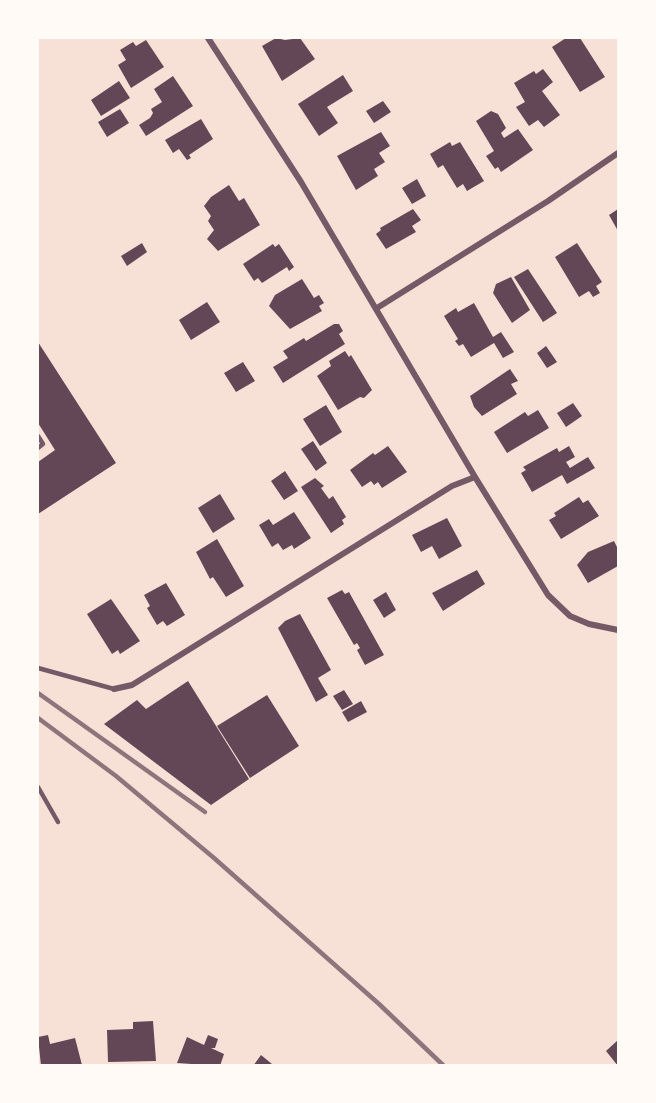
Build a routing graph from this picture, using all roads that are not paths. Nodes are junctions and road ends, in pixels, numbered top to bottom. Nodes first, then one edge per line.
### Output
1 (208, 38) edge
2 (618, 153) edge
3 (377, 308) junction
4 (38, 436) edge
5 (38, 448) edge
6 (475, 477) junction
7 (618, 630) edge
8 (38, 668) edge
9 (114, 689) joint
10 (38, 787) edge
11 (58, 822) dead end

1 - 3 street
2 - 3 street
3 - 6 street
4 - 5 lane
6 - 7 street
6 - 9 street
8 - 9 lane
10 - 11 lane

